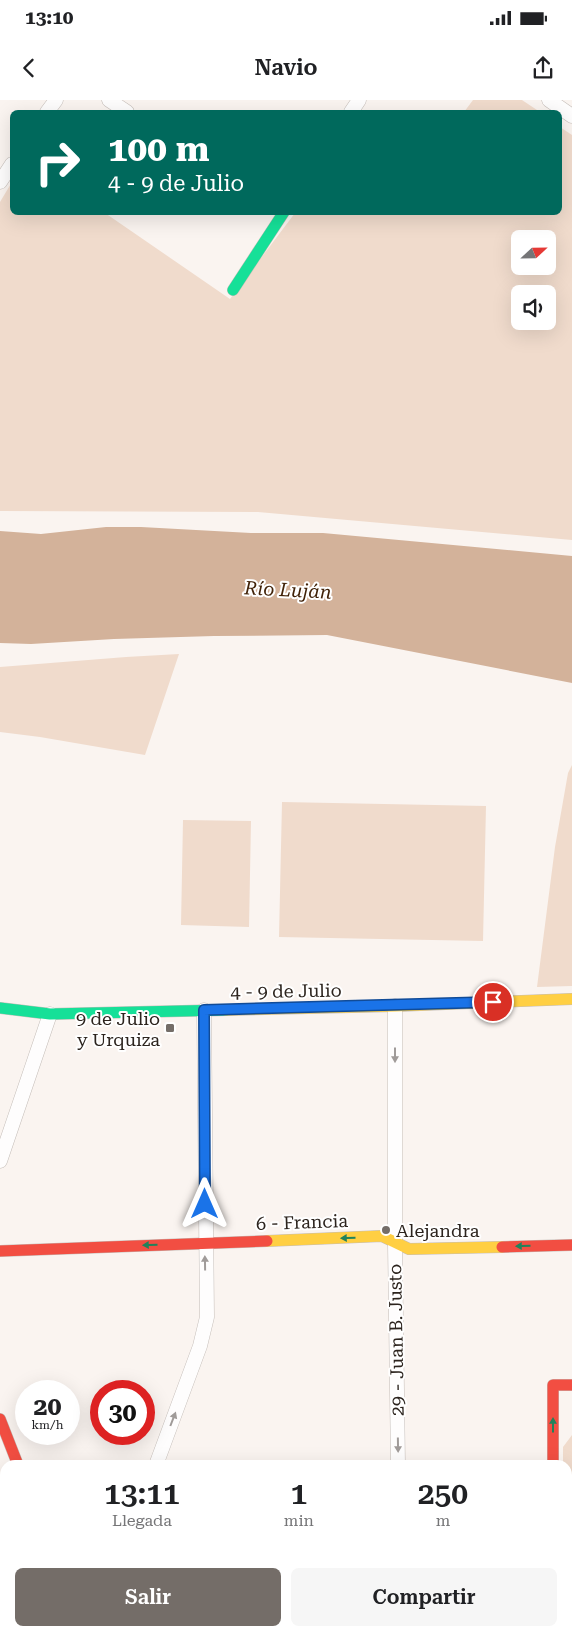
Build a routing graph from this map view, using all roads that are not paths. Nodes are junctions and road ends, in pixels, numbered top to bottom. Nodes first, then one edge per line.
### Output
1 (109, 100) edge
2 (550, 100) edge
3 (124, 110) edge
4 (572, 116) edge
5 (10, 167) edge
6 (0, 182) edge
7 (278, 215) edge
8 (233, 290) dead end
9 (572, 999) edge
10 (395, 1006) junction
11 (0, 1008) edge
12 (204, 1010) junction
13 (50, 1014) junction
14 (0, 1161) edge
15 (205, 1243) junction
16 (395, 1244) junction
17 (572, 1245) edge
18 (0, 1251) edge
19 (572, 1385) edge
20 (0, 1419) edge
21 (16, 1460) edge
22 (158, 1460) edge
23 (398, 1460) edge
24 (553, 1460) edge

1 - 3 street
2 - 4 street
5 - 6 street
7 - 8 street
9 - 10 street, 4 - 9 de Julio
10 - 12 street, 4 - 9 de Julio
10 -> 16 street, 29 - Juan B. Justo
11 - 13 street, 4 - 9 de Julio
12 - 13 street, 4 - 9 de Julio
12 - 15 street
13 - 14 street
16 -> 15 street, 6 - Francia
15 -> 18 street, 6 - Francia
22 -> 15 street
17 -> 16 street, 6 - Francia
16 -> 23 street, 29 - Juan B. Justo
24 -> 19 street
20 - 21 street

